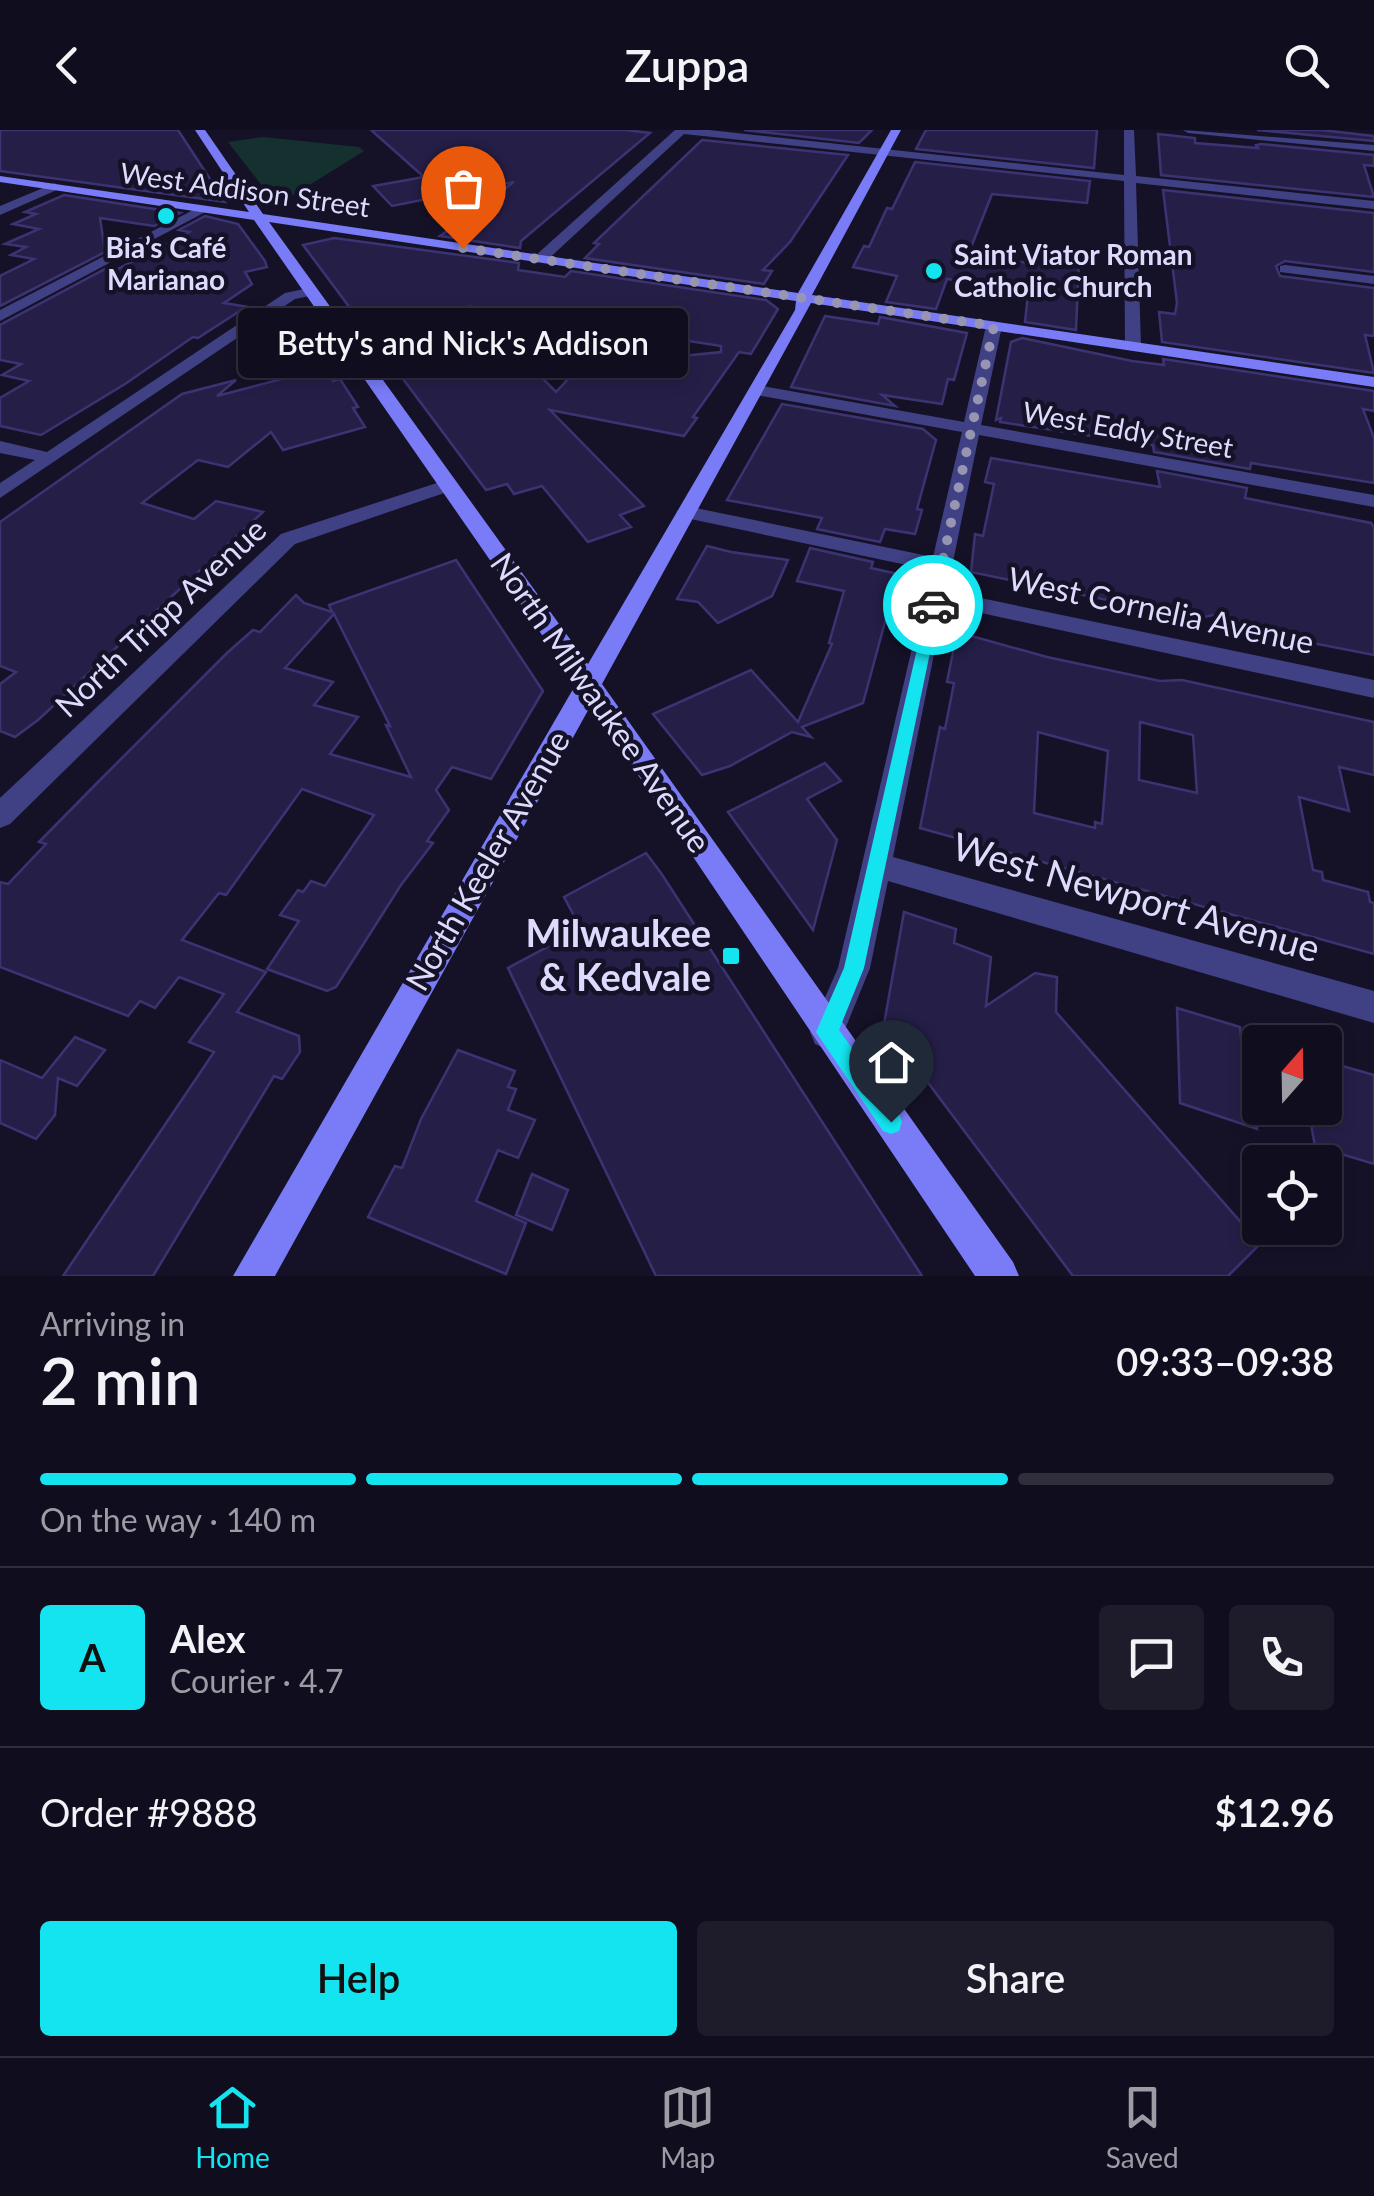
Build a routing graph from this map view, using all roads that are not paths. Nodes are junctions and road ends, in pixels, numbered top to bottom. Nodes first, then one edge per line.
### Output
1 (200, 130) edge
2 (681, 130) edge
3 (896, 130) edge
4 (1129, 130) edge
5 (1188, 130) edge
6 (1374, 148) edge
7 (883, 152) junction
8 (1130, 178) junction
9 (0, 179) edge
10 (55, 187) junction
11 (1374, 204) edge
12 (205, 210) junction
13 (0, 211) edge
14 (262, 218) junction
15 (540, 259) junction
16 (1285, 269) dead end
17 (1374, 280) edge
18 (309, 292) junction
19 (805, 298) junction
20 (0, 316) edge
21 (994, 326) junction
22 (1134, 346) junction
23 (1374, 382) edge
24 (756, 390) junction
25 (972, 428) junction
26 (0, 446) edge
27 (50, 458) junction
28 (446, 486) junction
29 (0, 492) edge
30 (1374, 501) edge
31 (686, 512) junction
32 (942, 566) junction
33 (935, 596) junction
34 (589, 684) junction
35 (1374, 690) edge
36 (0, 816) edge
37 (876, 866) junction
38 (1374, 1008) edge
39 (827, 1032) junction
40 (253, 1276) edge
41 (999, 1276) edge

1 - 14 street, North Milwaukee Avenue
2 - 7 street
2 - 15 street
3 - 7 street, North Keeler Avenue
4 - 8 street
5 - 6 street
7 - 8 street
7 - 19 street, North Keeler Avenue
8 - 11 street
8 - 22 street
9 - 10 street, West Addison Street
10 - 12 street, West Addison Street
10 - 13 street
12 - 14 street, West Addison Street
12 - 20 street
14 - 15 street, West Addison Street
14 - 18 street, North Milwaukee Avenue
15 - 19 street, West Addison Street
16 - 17 street
18 - 27 street
18 - 28 street, North Milwaukee Avenue
19 - 21 street, West Addison Street
19 - 24 street, North Keeler Avenue
21 - 22 street, West Addison Street
21 - 25 street
22 - 23 street, West Addison Street
24 - 25 street, West Eddy Street
24 - 31 street, North Keeler Avenue
25 - 30 street, West Eddy Street
25 - 32 street
26 - 27 street
27 - 29 street
28 - 34 street, North Milwaukee Avenue
28 - 36 street, North Tripp Avenue
31 - 32 street
31 - 34 street, North Keeler Avenue
32 - 33 street
33 - 35 street, West Cornelia Avenue
33 - 37 street
34 - 39 street, North Milwaukee Avenue
34 - 40 street, North Keeler Avenue
37 - 38 street, West Newport Avenue
37 - 39 street
39 - 41 street, North Milwaukee Avenue

